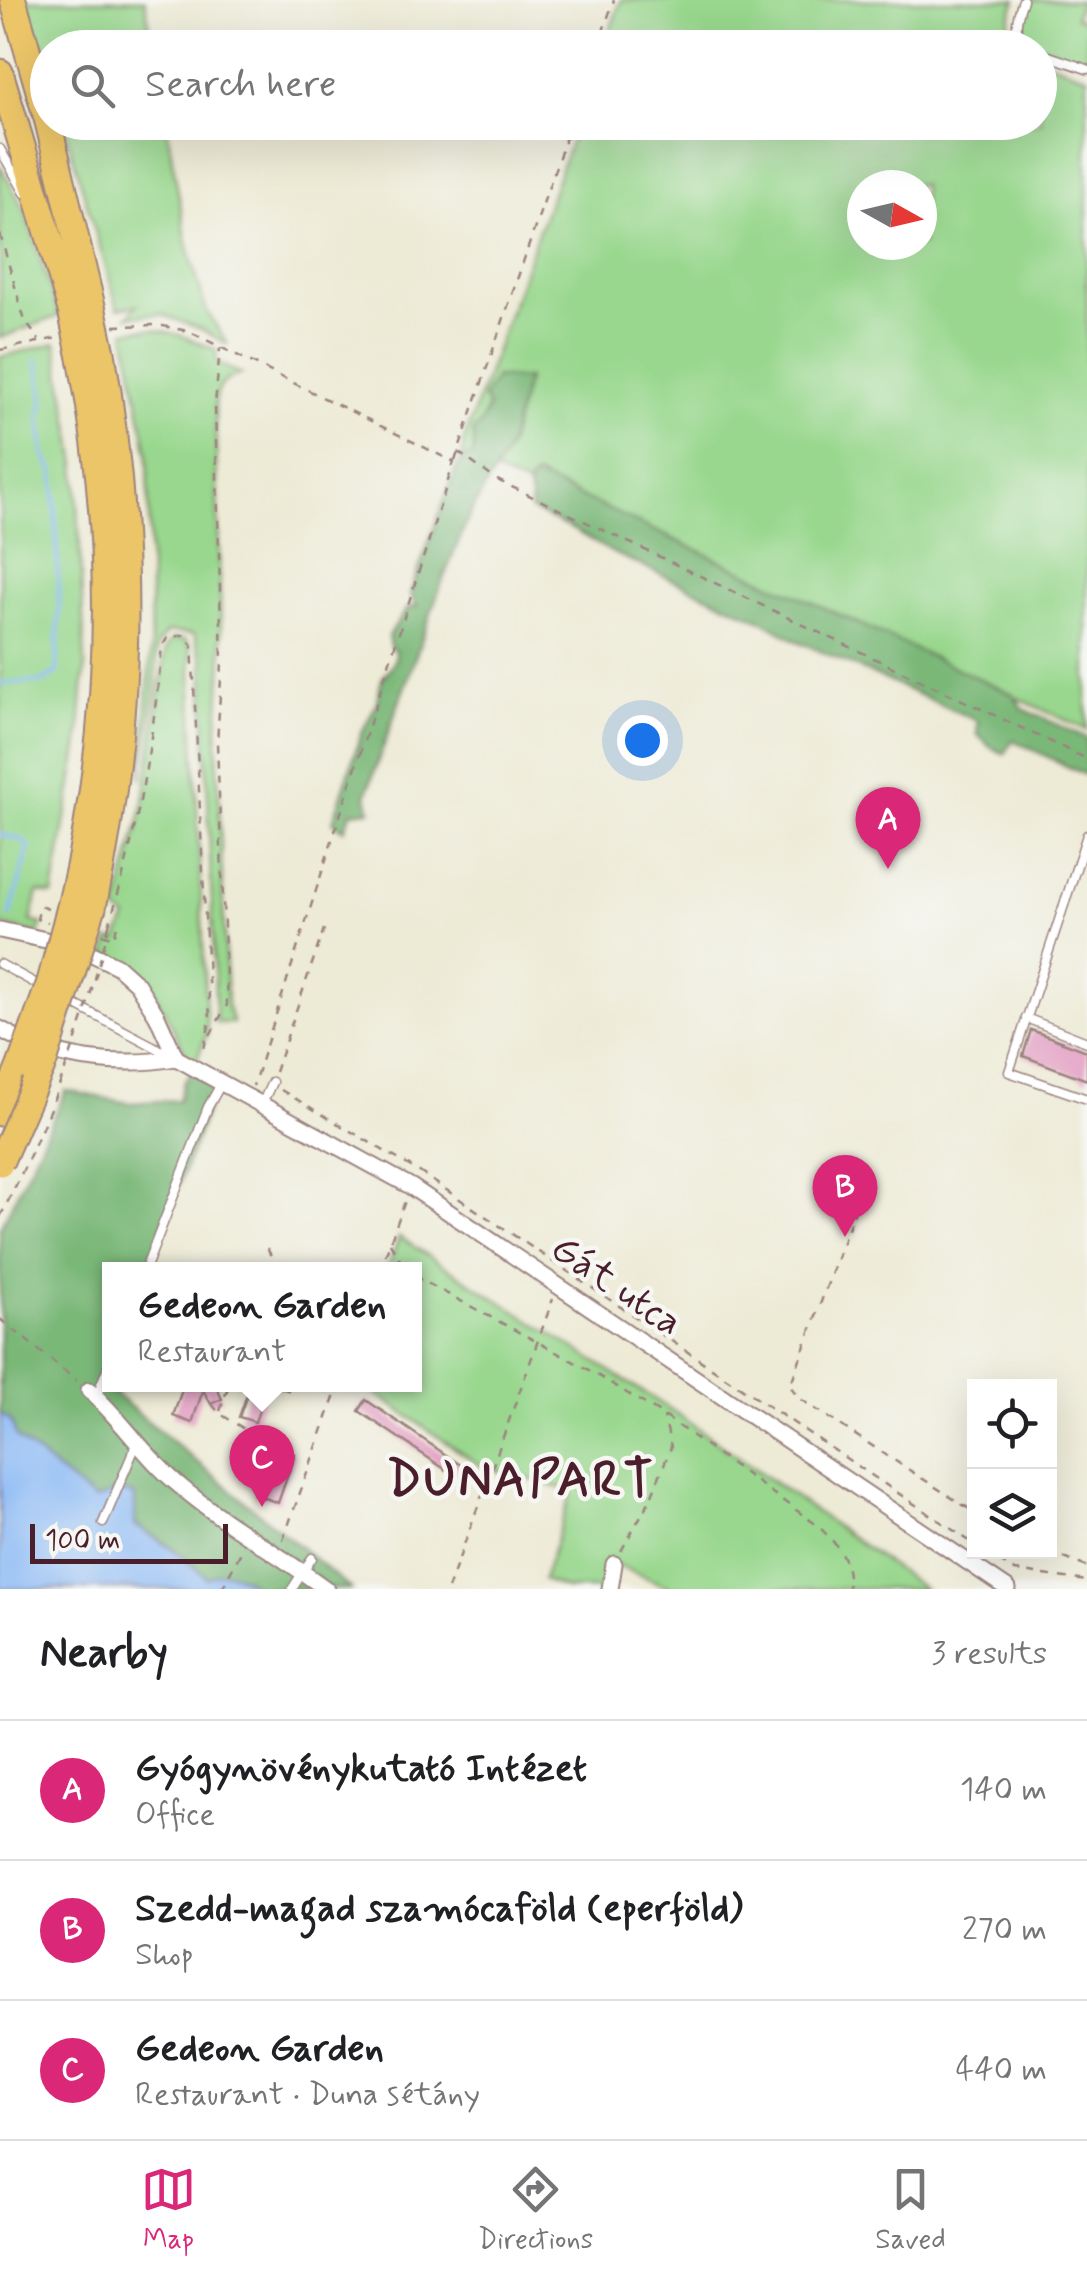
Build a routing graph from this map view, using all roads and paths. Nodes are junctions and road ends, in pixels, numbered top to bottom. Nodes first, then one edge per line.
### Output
1 (13, 0) edge
2 (614, 0) edge
3 (1023, 0) edge
4 (603, 30) edge
5 (1017, 30) edge
6 (30, 59) edge
7 (1057, 59) edge
8 (1087, 69) edge
9 (0, 72) edge
10 (52, 140) edge
11 (565, 140) edge
12 (0, 149) edge
13 (0, 234) edge
14 (52, 238) junction
15 (90, 314) junction
16 (57, 338) dead end
17 (40, 341) junction
18 (220, 346) junction
19 (0, 350) edge
20 (92, 358) junction
21 (458, 452) junction
22 (454, 462) junction
23 (1087, 759) edge
24 (1087, 835) edge
25 (97, 911) junction
26 (324, 929) dead end
27 (0, 930) edge
28 (0, 964) edge
29 (1026, 1018) junction
30 (0, 1029) edge
31 (209, 1036) junction
32 (1087, 1042) edge
33 (176, 1058) junction
34 (195, 1068) junction
35 (272, 1082) junction
36 (222, 1083) junction
37 (1087, 1099) edge
38 (255, 1100) junction
39 (0, 1113) edge
40 (0, 1162) edge
41 (867, 1176) dead end
42 (410, 1186) junction
43 (390, 1242) junction
44 (266, 1248) dead end
45 (148, 1262) edge
46 (271, 1262) edge
47 (383, 1262) edge
48 (401, 1262) edge
49 (422, 1280) edge
50 (558, 1286) junction
51 (0, 1319) edge
52 (536, 1342) junction
53 (102, 1376) edge
54 (226, 1392) edge
55 (335, 1392) edge
56 (92, 1394) junction
57 (212, 1404) dead end
58 (219, 1413) junction
59 (663, 1414) junction
60 (266, 1443) dead end
61 (136, 1445) junction
62 (967, 1507) edge
63 (103, 1523) dead end
64 (248, 1537) junction
65 (967, 1539) edge
66 (1057, 1555) edge
67 (278, 1556) junction
68 (997, 1559) edge
69 (614, 1564) joint
70 (308, 1566) junction
71 (1087, 1567) edge
72 (1087, 1581) edge
73 (222, 1589) edge
74 (292, 1589) edge
75 (326, 1589) edge
76 (448, 1589) edge
77 (610, 1589) edge
78 (848, 1589) edge
79 (1008, 1589) edge

1 - 6 highway
2 - 4 path
3 - 5 lane
7 - 8 lane
9 - 14 highway
10 - 15 highway
11 - 21 path
12 - 14 lane
13 - 17 path
14 - 15 highway
15 - 18 path
15 - 20 highway, bridge
16 - 17 path
17 - 19 path
18 - 22 path
18 - 31 path
20 - 25 highway
20 - 25 highway
21 - 22 path
21 - 23 path
22 - 38 path
24 - 29 lane
25 - 31 path
25 - 39 highway, bridge
25 - 40 highway, bridge
26 - 35 path
27 - 33 street
28 - 33 lane
29 - 32 lane
29 - 37 lane
30 - 33 street
31 - 34 path
33 - 34 street, Gát utca
34 - 36 street, Gát utca
35 - 38 lane
35 - 65 path
36 - 38 street, Gát utca
36 - 45 lane
38 - 42 street, Gát utca
41 - 62 path
42 - 43 path
42 - 50 street, Gát utca
43 - 47 path
43 - 48 path
44 - 46 path
49 - 52 path
50 - 52 path
50 - 79 street, Gát utca
51 - 56 path
52 - 59 path
52 - 76 path
53 - 56 lane
54 - 58 path
55 - 67 path
56 - 61 street
57 - 58 path
58 - 60 path
59 - 69 path
59 - 78 path
61 - 63 lane
61 - 64 street
64 - 67 street
64 - 73 path
66 - 71 path
67 - 70 street
68 - 72 path
69 - 77 street
70 - 74 lane
70 - 75 street

